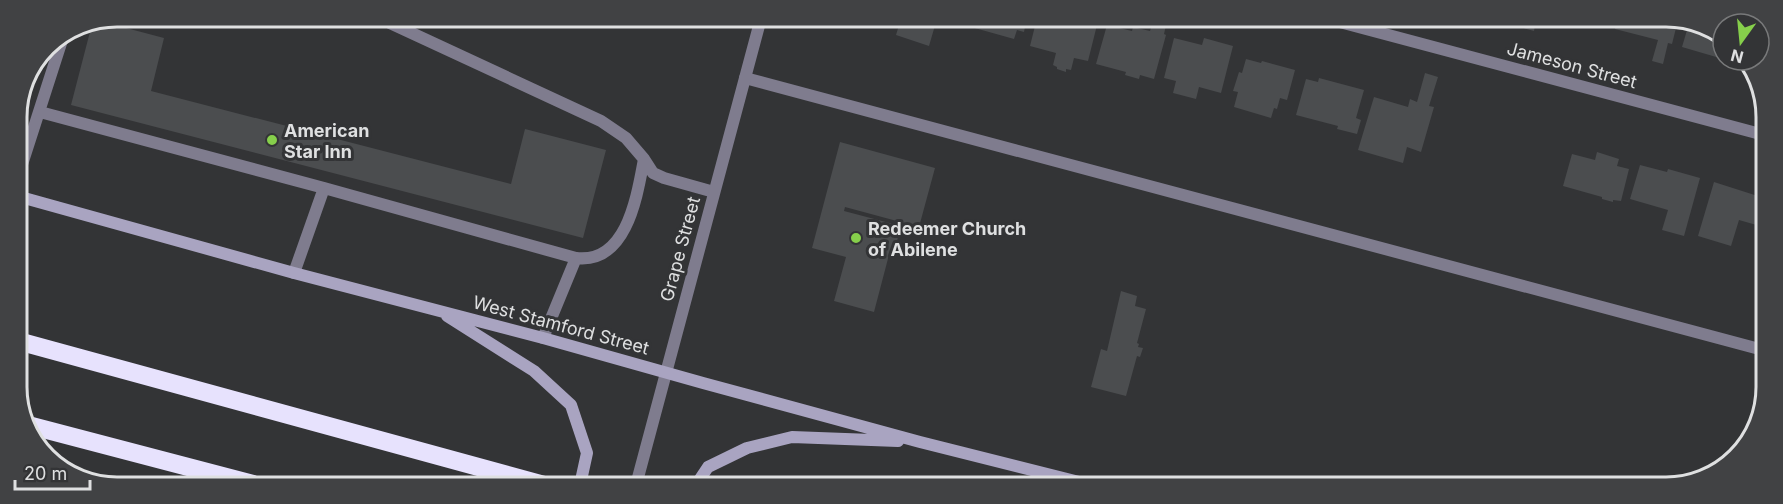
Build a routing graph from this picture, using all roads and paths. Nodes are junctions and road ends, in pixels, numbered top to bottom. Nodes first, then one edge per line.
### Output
1 (399, 27) edge
2 (759, 27) edge
3 (1359, 27) edge
4 (60, 48) edge
5 (745, 78) junction
6 (40, 112) junction
7 (1756, 133) edge
8 (27, 150) edge
9 (644, 159) junction
10 (324, 188) junction
11 (714, 192) junction
12 (27, 199) edge
13 (576, 258) junction
14 (294, 273) junction
15 (438, 310) junction
16 (543, 338) junction
17 (27, 343) edge
18 (1756, 348) edge
19 (666, 373) junction
20 (36, 427) edge
21 (920, 442) junction
22 (226, 477) edge
23 (516, 477) edge
24 (582, 477) edge
25 (638, 477) edge
26 (701, 477) edge
27 (1059, 477) edge

1 - 9 street
2 - 5 street, Grape Street
3 - 7 street, Jameson Street
4 - 6 street
5 - 11 street, Grape Street
5 - 18 street
6 - 8 street
6 - 10 street
9 - 11 street
9 - 13 street
10 - 13 street
10 - 14 street
11 - 19 street, Grape Street
12 - 14 main road, West Stamford Street
13 - 16 street
14 - 15 main road, West Stamford Street
15 - 16 main road, West Stamford Street
15 - 24 main road
16 - 19 main road, West Stamford Street
17 - 23 highway
19 - 21 main road, West Stamford Street
19 - 25 street, Grape Street
20 - 22 highway
21 - 26 main road
21 - 27 main road, West Stamford Street

